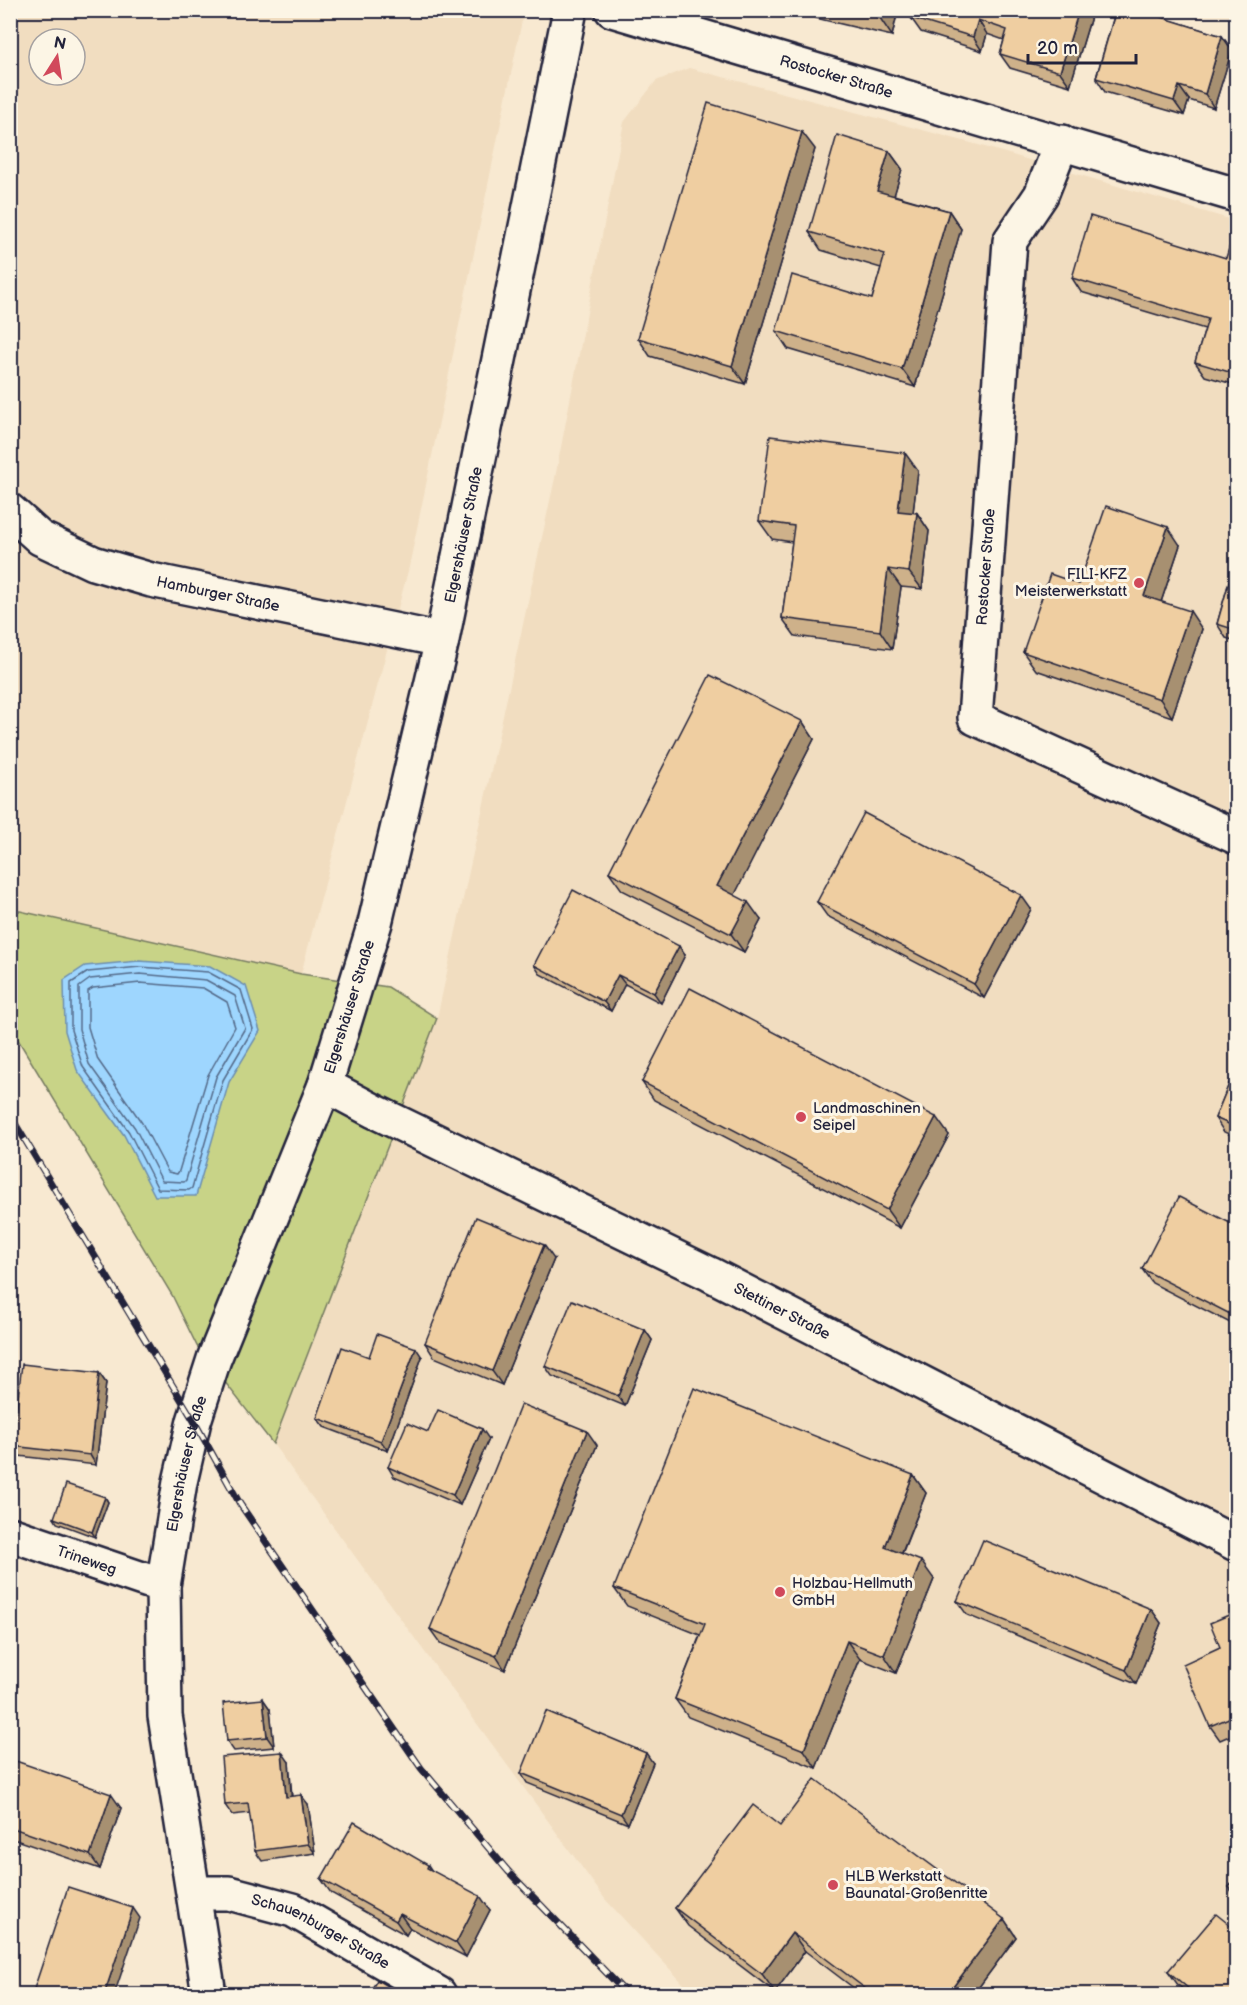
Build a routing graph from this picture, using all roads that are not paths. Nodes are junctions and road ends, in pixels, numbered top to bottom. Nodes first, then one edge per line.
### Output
1 (570, 10) edge
2 (612, 10) edge
3 (1062, 142) junction
4 (1236, 195) edge
5 (10, 511) edge
6 (442, 640) junction
7 (1236, 837) edge
8 (325, 1085) junction
9 (10, 1534) edge
10 (1236, 1542) edge
11 (163, 1586) junction
12 (194, 1893) junction
13 (209, 1995) edge
14 (439, 1995) edge

1 - 6 street, Elgershäuser Straße
2 - 3 street, Rostocker Straße
3 - 4 street, Rostocker Straße
3 - 7 street, Rostocker Straße
5 - 6 street, Hamburger Straße
6 - 8 street, Elgershäuser Straße
8 - 10 street, Stettiner Straße
8 - 11 street, Elgershäuser Straße
9 - 11 street, Trineweg
11 - 12 street, Elgershäuser Straße
12 - 13 street, Elgershäuser Straße
12 - 14 street, Schauenburger Straße

